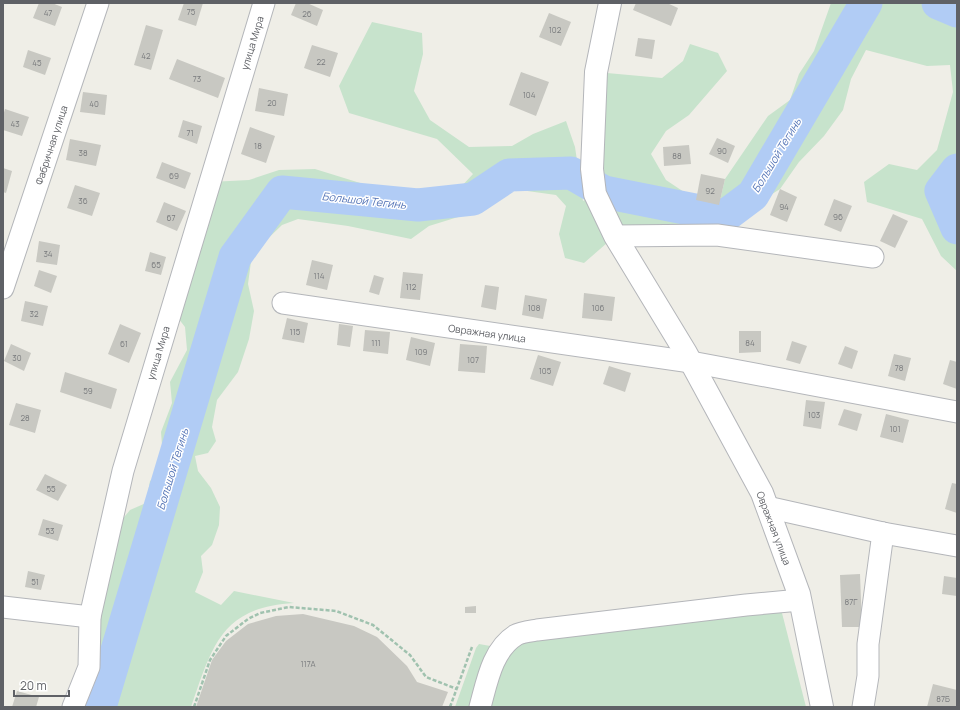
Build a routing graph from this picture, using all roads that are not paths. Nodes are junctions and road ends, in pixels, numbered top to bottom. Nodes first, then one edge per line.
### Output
1 (98, 3) edge
2 (264, 3) edge
3 (610, 3) edge
4 (615, 236) junction
5 (873, 257) dead end
6 (3, 288) edge
7 (283, 304) dead end
8 (690, 362) junction
9 (957, 412) edge
10 (767, 507) junction
11 (883, 533) junction
12 (957, 546) edge
13 (800, 600) junction
14 (3, 607) edge
15 (90, 617) junction
16 (73, 707) edge
17 (480, 707) edge
18 (822, 707) edge
19 (863, 707) edge

1 - 6 street, Фабричная улица
2 - 15 street, улица Мира
3 - 4 street, Овражная улица
4 - 5 street
4 - 8 street, Овражная улица
7 - 8 street, Овражная улица
8 - 9 street, Овражная улица
8 - 10 street, Овражная улица
10 - 11 street
10 - 13 street, Овражная улица
11 - 12 street
11 - 19 street
13 - 17 street
13 - 18 street, Овражная улица
14 - 15 street
15 - 16 street, улица Мира

